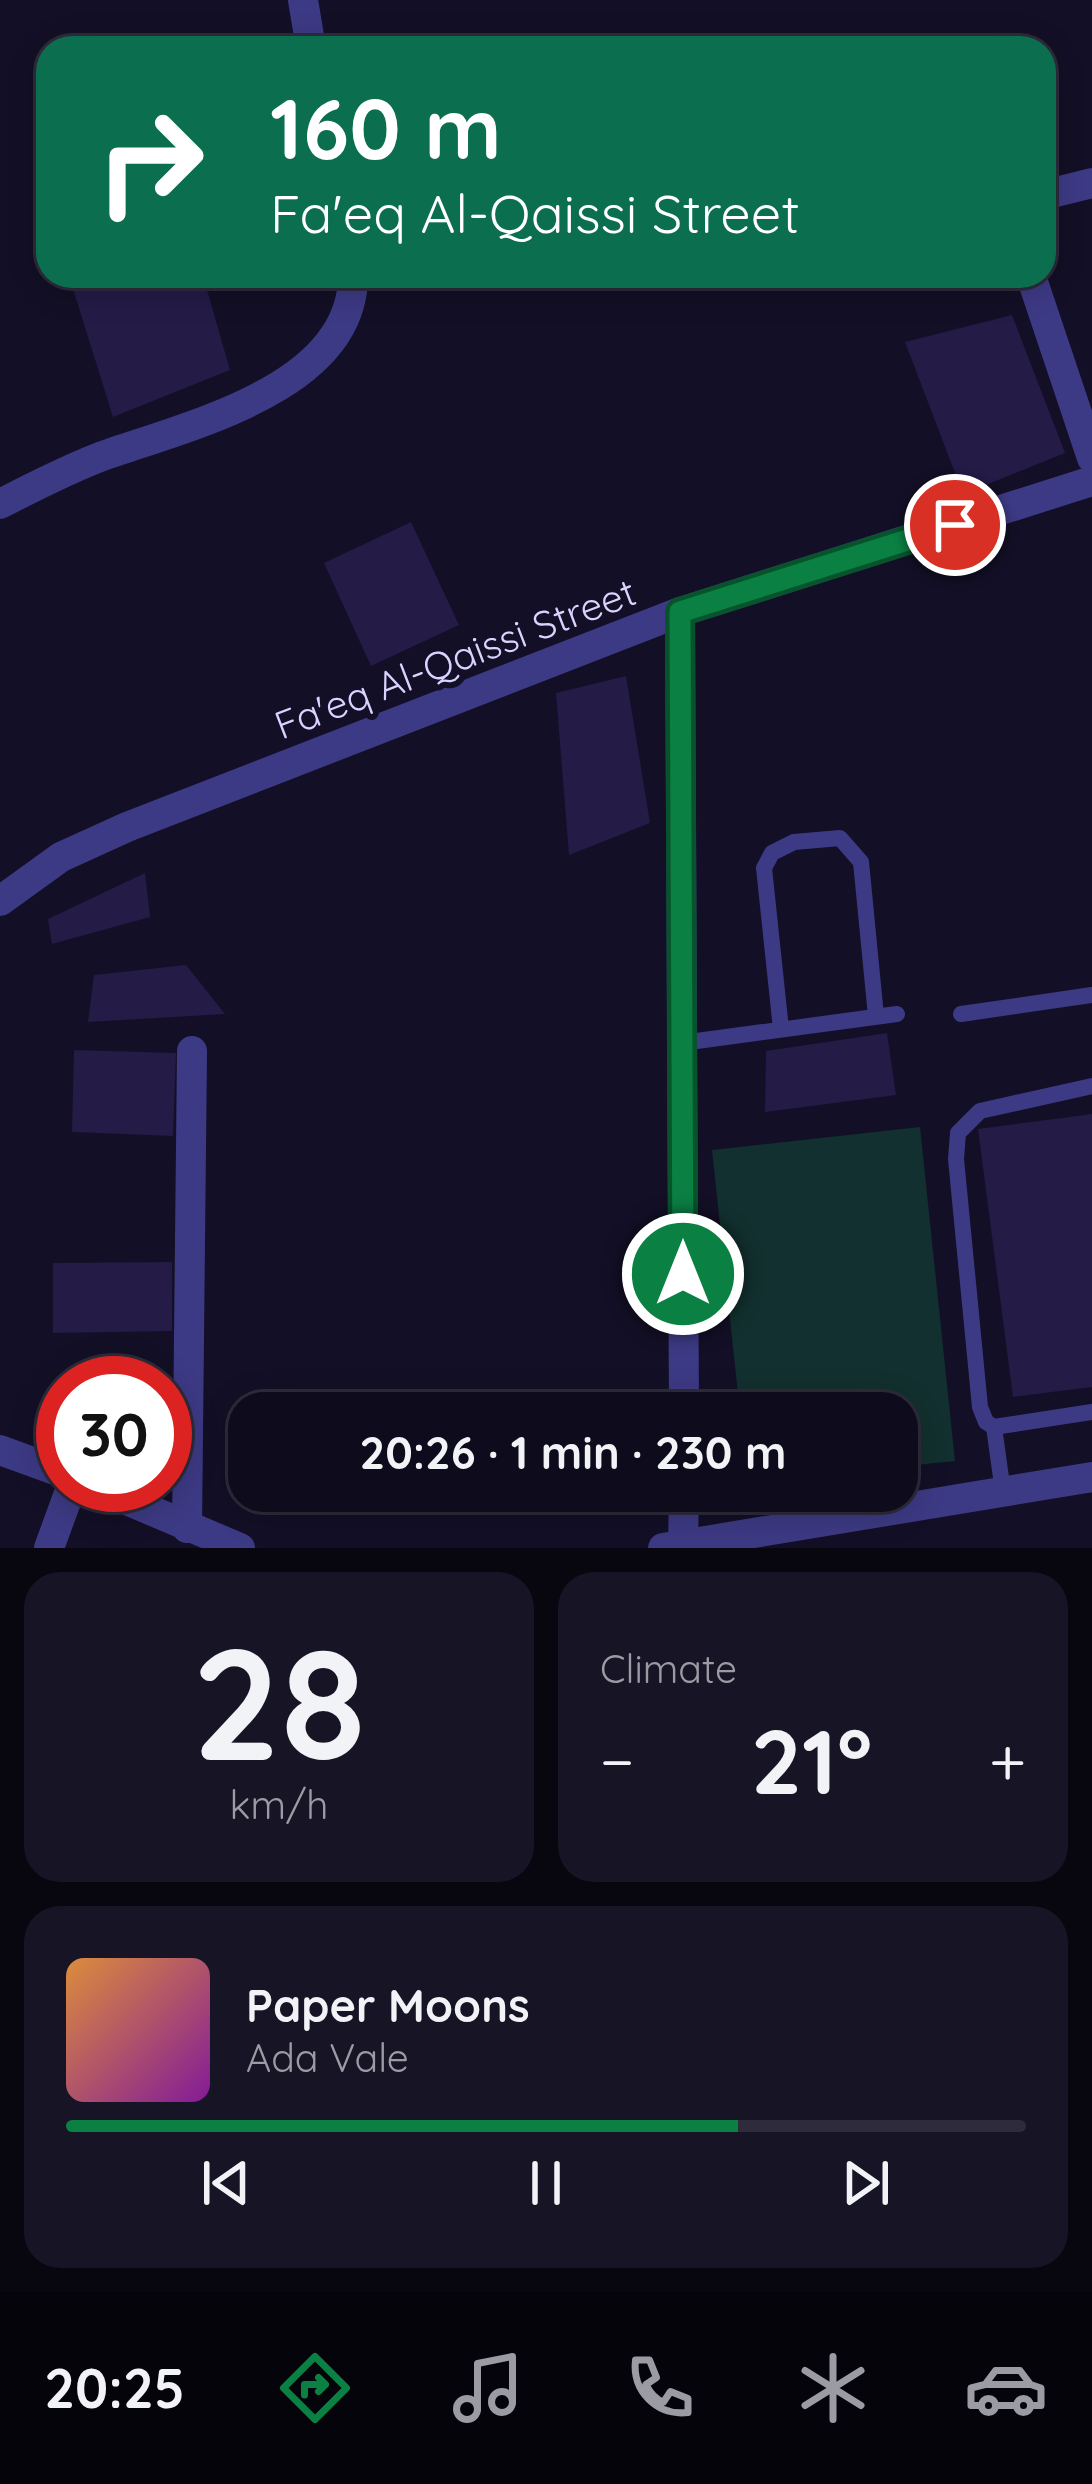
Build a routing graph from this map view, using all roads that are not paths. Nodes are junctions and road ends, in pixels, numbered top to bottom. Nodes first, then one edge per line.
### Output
1 (303, 0) edge
2 (308, 36) edge
3 (1092, 183) edge
4 (1056, 192) edge
5 (353, 288) edge
6 (1035, 288) edge
7 (1092, 458) edge
8 (1092, 482) edge
9 (0, 504) edge
10 (680, 612) junction
11 (0, 901) edge
12 (1092, 995) edge
13 (961, 1013) dead end
14 (897, 1014) dead end
15 (876, 1016) junction
16 (781, 1029) junction
17 (682, 1043) junction
18 (193, 1051) dead end
19 (1092, 1086) edge
20 (684, 1392) edge
21 (1092, 1412) edge
22 (994, 1427) junction
23 (0, 1450) edge
24 (36, 1463) edge
25 (1092, 1477) edge
26 (1003, 1492) junction
27 (62, 1512) edge
28 (151, 1512) edge
29 (681, 1512) edge
30 (187, 1528) junction
31 (677, 1547) edge
32 (49, 1548) edge
33 (240, 1548) edge

1 - 2 street
3 - 4 street
5 - 9 street
6 - 7 street
8 - 10 street, Fa'eq Al-Qaissi Street
10 - 11 street, Fa'eq Al-Qaissi Street
10 - 17 street
12 - 13 lane
14 - 15 lane
15 - 16 lane
15 - 16 lane
16 - 17 lane
17 - 20 street
18 - 30 street
19 - 22 lane
21 - 22 lane
22 - 26 lane
23 - 24 street
25 - 26 street
26 - 31 street
27 - 32 street
28 - 30 street
29 - 31 street
30 - 33 street

